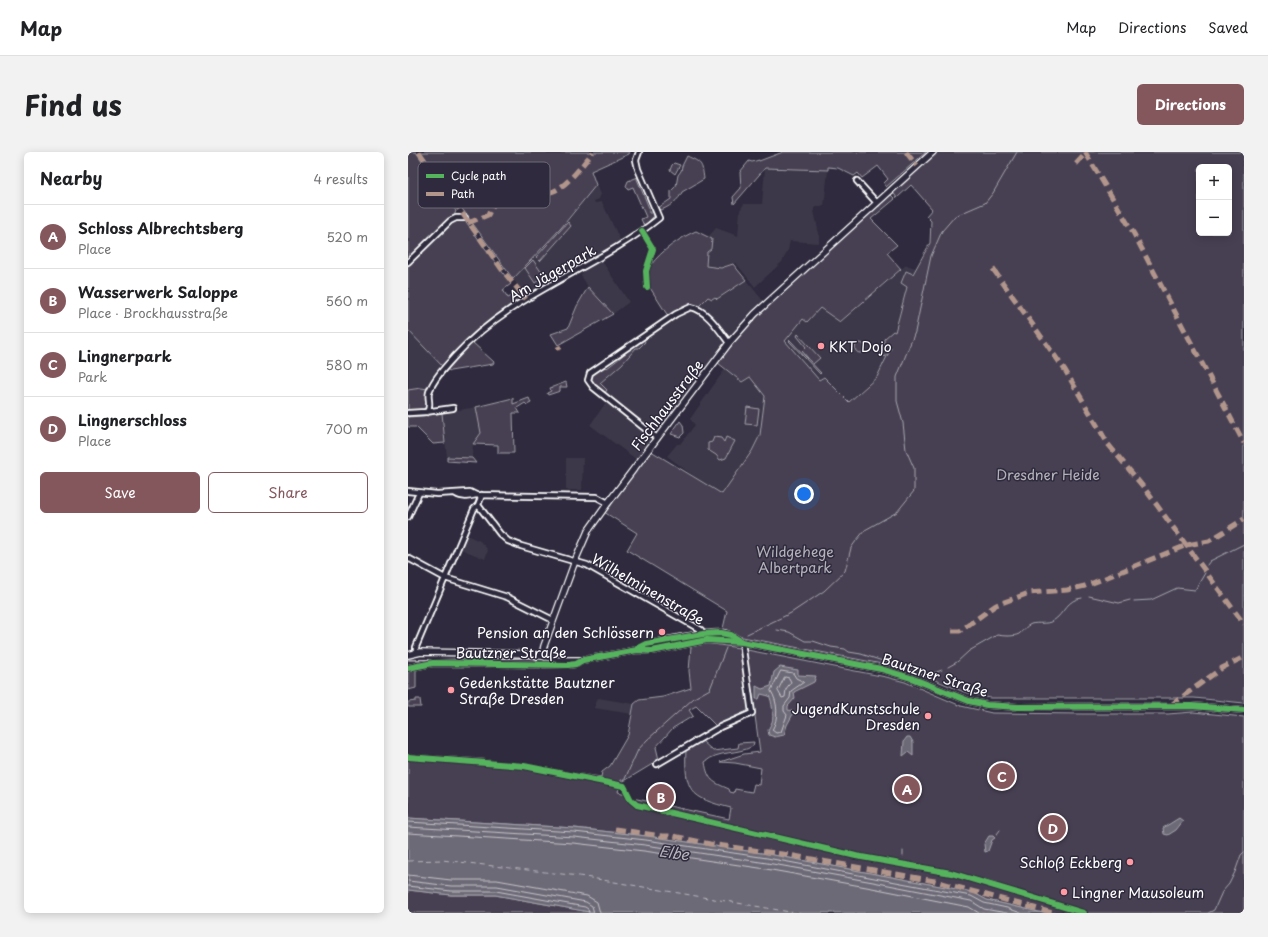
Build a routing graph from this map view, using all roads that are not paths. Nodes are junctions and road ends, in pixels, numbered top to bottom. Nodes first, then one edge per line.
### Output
1 (639, 152) edge
2 (933, 152) edge
3 (857, 181) dead end
4 (877, 203) junction
5 (465, 218) dead end
6 (408, 262) edge
7 (730, 343) junction
8 (453, 408) dead end
9 (427, 412) junction
10 (408, 413) edge
11 (658, 438) junction
12 (408, 491) edge
13 (419, 493) junction
14 (482, 495) junction
15 (608, 503) junction
16 (478, 505) junction
17 (408, 517) edge
18 (408, 558) edge
19 (575, 561) junction
20 (445, 578) junction
21 (553, 620) junction
22 (703, 634) junction
23 (707, 640) junction
24 (742, 642) junction
25 (637, 650) junction
26 (416, 653) junction
27 (408, 655) edge
28 (542, 656) junction
29 (583, 660) junction
30 (433, 663) junction
31 (408, 664) edge
32 (540, 664) junction
33 (408, 668) edge
34 (1244, 710) edge
35 (657, 764) dead end

1 - 9 street, Am Jägerpark
2 - 4 main road, Fischhausstraße
3 - 4 street
4 - 7 main road, Fischhausstraße
5 - 6 street
7 - 11 main road, Fischhausstraße
7 - 11 street
8 - 9 street
9 - 10 street
11 - 15 main road, Fischhausstraße
12 - 13 street
13 - 14 street
13 - 17 street
14 - 15 street
14 - 16 street
15 - 19 main road, Fischhausstraße
16 - 19 street, Wilhelminenstraße
16 - 20 street
18 - 20 street
19 - 21 main road, Fischhausstraße
19 - 22 street, Wilhelminenstraße
20 - 21 street
20 - 26 street
21 - 28 main road, Fischhausstraße
22 - 23 street, Wilhelminenstraße
22 - 24 main road, Bautzner Straße
22 - 25 main road, Bautzner Straße
23 - 24 main road, Bautzner Straße
23 - 25 main road, Bautzner Straße
24 - 34 main road, Bautzner Straße
24 - 35 street
25 - 29 main road, Bautzner Straße
26 - 27 main road, Bautzner Straße
26 - 28 main road, Bautzner Straße
28 - 29 main road, Bautzner Straße
28 - 32 main road, Fischhausstraße
29 - 32 main road, Bautzner Straße
30 - 31 main road
30 - 32 main road, Bautzner Straße
30 - 33 main road, Bautzner Straße

